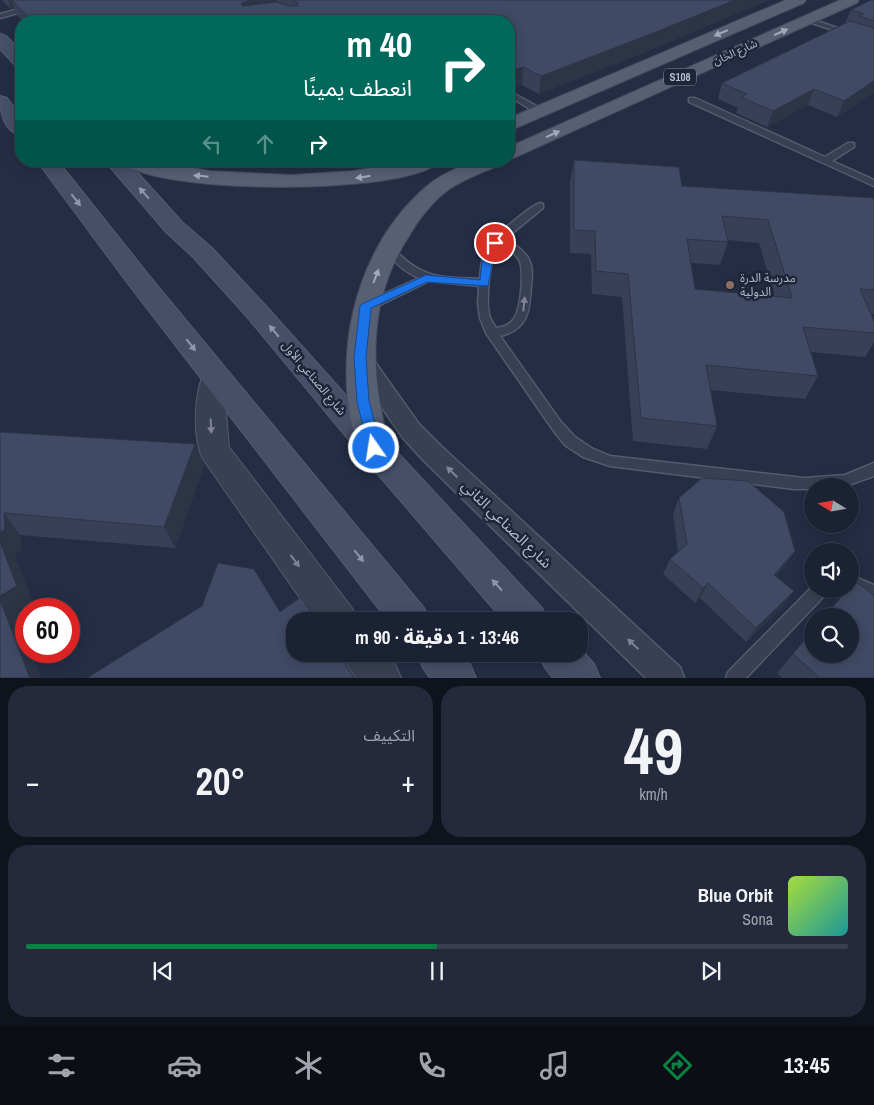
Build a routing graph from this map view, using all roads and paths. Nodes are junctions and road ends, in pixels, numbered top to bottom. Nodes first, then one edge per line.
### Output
1 (798, 0) edge
2 (852, 0) edge
3 (38, 7) edge
4 (0, 16) edge
5 (808, 20) junction
6 (0, 39) edge
7 (874, 42) edge
8 (15, 55) edge
9 (515, 97) edge
10 (692, 100) dead end
11 (0, 102) edge
12 (540, 111) junction
13 (15, 121) edge
14 (515, 122) edge
15 (851, 145) dead end
16 (515, 151) edge
17 (824, 161) junction
18 (51, 167) edge
19 (120, 167) edge
20 (147, 167) edge
21 (410, 167) edge
22 (479, 167) edge
23 (874, 183) edge
24 (540, 206) dead end
25 (499, 239) junction
26 (388, 248) junction
27 (426, 279) junction
28 (485, 283) junction
29 (366, 306) junction
30 (492, 333) junction
31 (360, 358) junction
32 (216, 377) junction
33 (374, 448) junction
34 (874, 469) edge
35 (859, 585) edge
36 (874, 594) edge
37 (812, 598) edge
38 (332, 612) edge
39 (404, 612) edge
40 (522, 612) edge
41 (369, 662) edge
42 (443, 662) edge
43 (566, 662) edge
44 (381, 678) edge
45 (456, 678) edge
46 (580, 678) edge
47 (669, 678) edge
48 (734, 678) edge

1 -> 12 main road, شارع الخان / S108
2 - 5 main road, شارع الخان / S108
3 - 4 lane
5 - 7 lane
16 -> 5 main road, شارع الخان / S108
6 - 8 main road
9 - 12 lane
10 - 17 lane
11 - 13 main road
12 - 14 main road, شارع الخان / S108
15 - 17 lane
17 - 23 lane
18 -> 32 main road
33 -> 19 main road, شارع الصناعي الأول
21 -> 20 main road
22 - 26 main road
24 - 25 lane
25 - 28 lane
30 -> 25 lane
26 - 27 lane
29 -> 26 main road
27 - 28 lane
27 - 29 lane
28 - 30 lane
29 - 31 main road
30 - 34 lane
31 - 33 main road
47 -> 31 street, شارع الصناعي الثاني
32 -> 38 street
32 -> 39 main road
40 -> 33 main road, شارع الصناعي الأول
35 - 36 lane
37 - 48 lane
41 - 44 street
42 - 45 main road
43 - 46 main road

